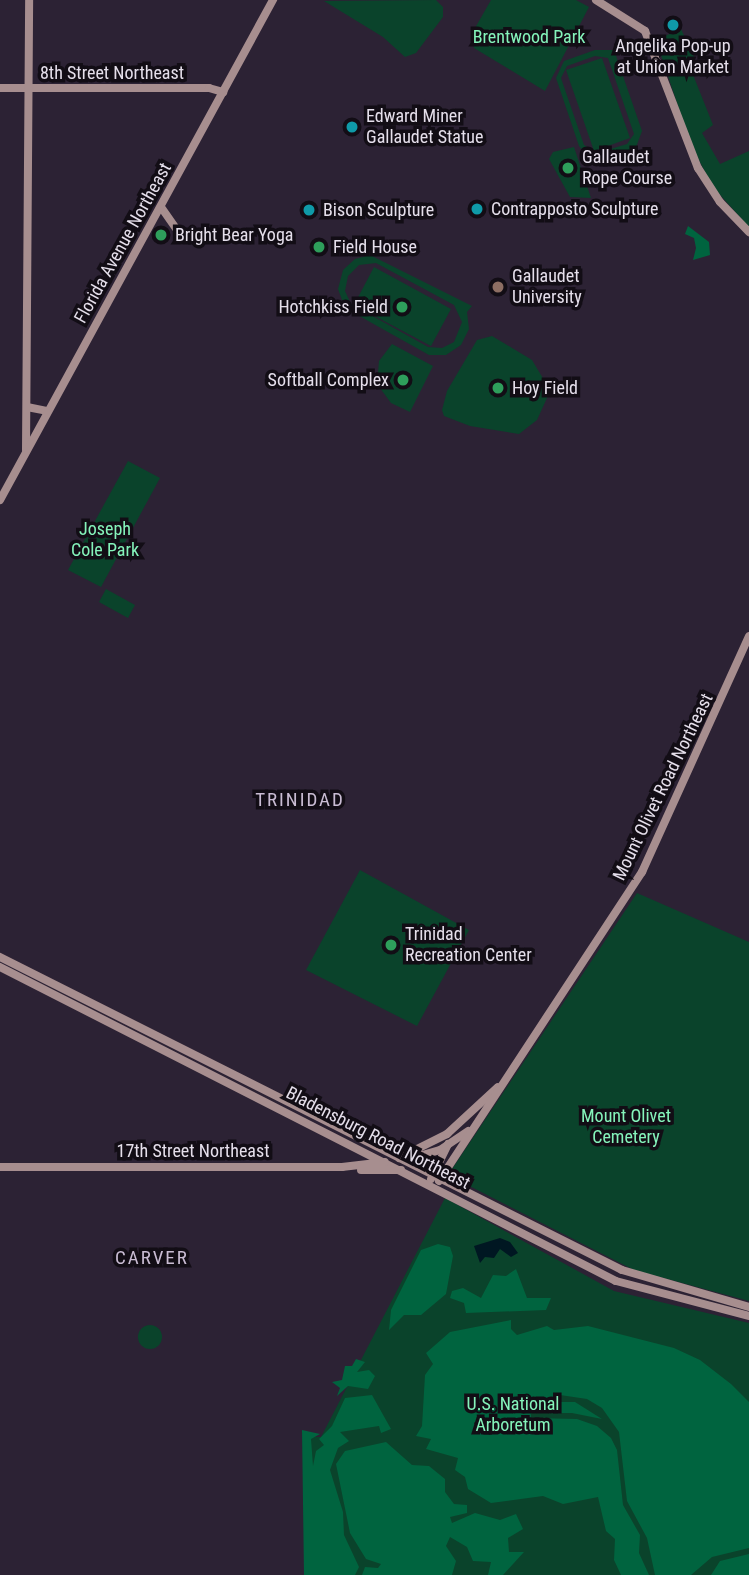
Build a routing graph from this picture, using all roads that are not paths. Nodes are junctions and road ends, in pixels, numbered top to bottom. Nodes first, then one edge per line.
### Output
1 (29, 0) edge
2 (273, 0) edge
3 (596, 0) edge
4 (0, 88) edge
5 (28, 88) junction
6 (223, 92) junction
7 (161, 207) junction
8 (749, 232) edge
9 (181, 236) dead end
10 (27, 407) junction
11 (47, 411) junction
12 (26, 453) junction
13 (0, 500) edge
14 (749, 636) edge
15 (1, 962) edge
16 (501, 1085) junction
17 (477, 1123) junction
18 (447, 1134) junction
19 (448, 1146) junction
20 (403, 1159) junction
21 (386, 1161) junction
22 (0, 1167) edge
23 (348, 1167) junction
24 (404, 1170) junction
25 (435, 1181) junction
26 (521, 1225) junction
27 (749, 1307) edge
28 (749, 1316) edge

1 - 5 main road
2 - 6 main road, Florida Avenue Northeast
3 - 8 main road
4 - 5 main road, 8th Street Northeast
5 - 6 main road, 8th Street Northeast
5 - 10 main road
6 - 7 main road, Florida Avenue Northeast
7 - 9 main road
7 - 11 main road, Florida Avenue Northeast
10 - 11 main road
10 - 12 main road
11 - 12 main road, Florida Avenue Northeast
12 - 13 main road, Florida Avenue Northeast
14 - 16 main road, Mount Olivet Road Northeast
15 - 20 main road, Bladensburg Road Northeast
15 - 21 main road, Bladensburg Road Northeast
16 - 17 main road, Mount Olivet Road Northeast
16 - 18 main road, Mount Olivet Road Northeast
17 - 19 main road, Mount Olivet Road Northeast
17 - 25 main road, Mount Olivet Road Northeast
18 - 19 main road
18 - 20 main road, Mount Olivet Road Northeast
19 - 20 main road, Mount Olivet Road Northeast
19 - 25 main road
20 - 21 main road, Mount Olivet Road Northeast
20 - 25 main road, Bladensburg Road Northeast
21 - 23 main road, 17th Street Northeast
21 - 24 main road, Bladensburg Road Northeast
22 - 23 main road, 17th Street Northeast
23 - 24 main road
24 - 25 main road, Bladensburg Road Northeast
25 - 26 main road, Bladensburg Road Northeast
26 - 27 main road, Bladensburg Road Northeast
26 - 28 main road, Bladensburg Road Northeast

